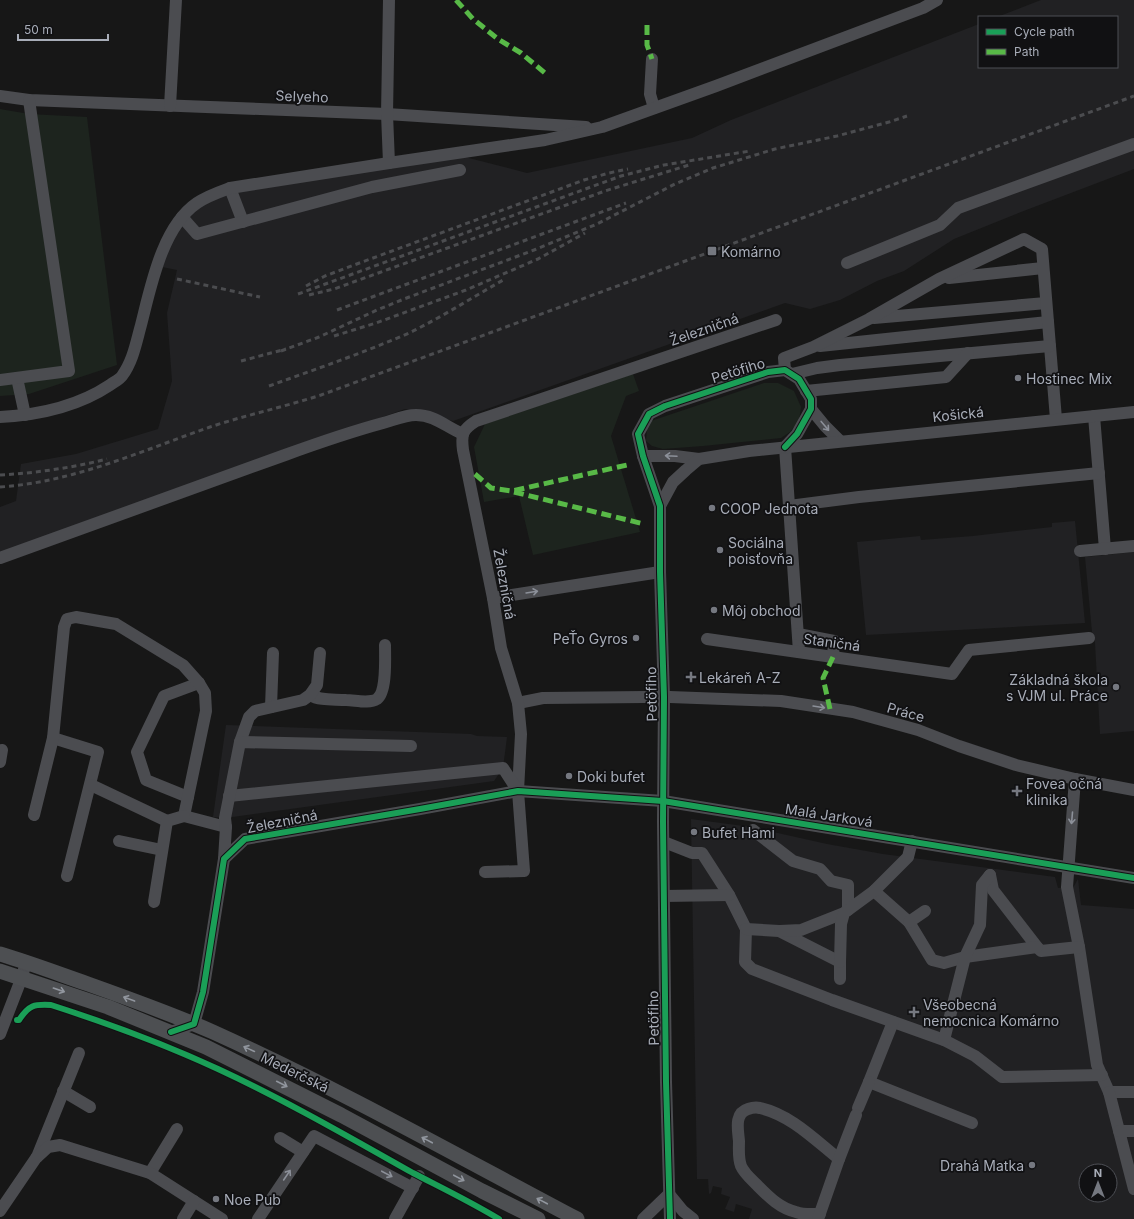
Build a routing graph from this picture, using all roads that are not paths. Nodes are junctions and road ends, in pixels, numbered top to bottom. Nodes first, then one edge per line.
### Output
1 (176, 0) edge
2 (389, 0) edge
3 (937, 0) edge
4 (652, 59) dead end
5 (0, 96) edge
6 (29, 100) junction
7 (170, 106) junction
8 (654, 108) junction
9 (387, 114) junction
10 (602, 127) junction
11 (1134, 144) edge
12 (389, 163) junction
13 (367, 166) junction
14 (460, 170) dead end
15 (372, 187) junction
16 (230, 188) junction
17 (182, 217) junction
18 (243, 222) junction
19 (847, 263) dead end
20 (1043, 268) junction
21 (940, 278) junction
22 (1046, 303) junction
23 (869, 319) junction
24 (776, 320) dead end
25 (1048, 322) junction
26 (1050, 346) junction
27 (813, 347) junction
28 (968, 353) junction
29 (788, 372) junction
30 (17, 378) junction
31 (0, 380) edge
32 (806, 391) junction
33 (811, 409) junction
34 (1134, 412) edge
35 (25, 415) junction
36 (1094, 416) junction
37 (0, 417) edge
38 (1056, 419) junction
39 (463, 434) junction
40 (840, 441) junction
41 (785, 447) junction
42 (643, 456) junction
43 (699, 459) junction
44 (1099, 473) junction
45 (660, 506) junction
46 (789, 506) junction
47 (1134, 546) edge
48 (1106, 549) junction
49 (1080, 551) dead end
50 (0, 558) edge
51 (660, 572) junction
52 (493, 598) junction
53 (798, 634) junction
54 (1089, 638) dead end
55 (707, 639) dead end
56 (385, 645) dead end
57 (799, 652) junction
58 (273, 653) dead end
59 (320, 653) dead end
60 (833, 657) junction
61 (199, 683) junction
62 (310, 695) junction
63 (664, 697) junction
64 (518, 703) junction
65 (271, 707) junction
66 (53, 738) junction
67 (240, 742) junction
68 (411, 746) dead end
69 (1075, 779) junction
70 (91, 785) junction
71 (1134, 790) edge
72 (518, 791) junction
73 (229, 796) junction
74 (188, 797) junction
75 (663, 800) junction
76 (34, 816) dead end
77 (184, 816) junction
78 (167, 821) junction
79 (226, 828) junction
80 (753, 830) dead end
81 (119, 841) dead end
82 (912, 841) junction
83 (664, 842) junction
84 (162, 850) junction
85 (224, 859) junction
86 (1069, 867) junction
87 (485, 872) dead end
88 (67, 876) dead end
89 (1134, 878) edge
90 (874, 891) junction
91 (729, 895) junction
92 (664, 896) junction
93 (154, 902) dead end
94 (926, 911) dead end
95 (846, 912) junction
96 (909, 922) junction
97 (746, 929) junction
98 (779, 931) junction
99 (1036, 947) junction
100 (1079, 947) junction
101 (0, 954) edge
102 (965, 957) junction
103 (26, 962) junction
104 (840, 962) junction
105 (0, 971) edge
106 (22, 977) junction
107 (840, 979) dead end
108 (893, 1022) junction
109 (194, 1024) junction
110 (171, 1032) junction
111 (0, 1034) edge
112 (944, 1040) junction
113 (79, 1053) dead end
114 (1102, 1075) junction
115 (869, 1082) junction
116 (63, 1091) junction
117 (1109, 1092) junction
118 (1134, 1092) edge
119 (90, 1107) dead end
120 (972, 1123) dead end
121 (177, 1129) dead end
122 (1119, 1131) junction
123 (1134, 1131) edge
124 (280, 1138) dead end
125 (303, 1152) junction
126 (36, 1158) junction
127 (839, 1159) junction
128 (150, 1173) junction
129 (419, 1176) dead end
130 (413, 1188) junction
131 (1134, 1189) edge
132 (669, 1194) junction
133 (194, 1201) junction
134 (0, 1211) edge
135 (819, 1216) edge
136 (182, 1219) edge
137 (222, 1219) edge
138 (258, 1219) edge
139 (395, 1219) edge
140 (538, 1219) edge
141 (577, 1219) edge
142 (642, 1219) edge
143 (670, 1219) edge
144 (693, 1219) edge

1 - 7 street
2 - 9 street
3 - 8 street
4 - 8 street
5 - 6 street, Selyeho
6 - 7 street, Selyeho
6 - 30 street
7 - 9 street, Selyeho
8 - 10 street
9 - 10 street, Selyeho
9 - 12 street
10 - 12 street
11 - 19 street
12 - 13 street
13 - 15 street
13 - 16 street
14 - 15 street
15 - 18 street
16 - 17 street
16 - 18 street
17 - 18 street
17 - 35 street
20 - 21 street
20 - 21 street
20 - 22 street
21 - 23 street
22 - 23 street
22 - 25 street
23 - 27 street
24 - 39 street, Železničná
25 - 26 street
25 - 27 street
26 - 28 street, Petöfiho
26 - 38 street
27 - 29 street
28 - 29 street, Petöfiho
28 - 32 street
29 - 32 street
29 - 42 street, Petöfiho
30 - 31 street
30 - 35 street
32 - 33 street
33 -> 40 street
33 - 41 street
34 - 36 street, Košická
35 - 37 street
36 - 38 street, Košická
36 - 44 street
38 - 40 street, Košická
39 - 50 street
39 - 52 street, Železničná
40 - 41 street, Košická
41 - 43 street
41 - 46 street
43 -> 42 street
42 - 45 street, Petöfiho
43 - 45 street, Petöfiho
44 - 46 street
44 - 48 street
45 - 51 street, Petöfiho
46 - 53 street
47 - 48 street
48 - 49 street
52 -> 51 street
51 - 63 street, Petöfiho
52 - 64 street, Železničná
53 - 57 street
53 - 60 street
54 - 60 street, Staničná
55 - 57 street, Staničná
56 - 62 street
57 - 60 street, Staničná
58 - 65 street
59 - 62 street
61 - 66 street
61 - 74 street
61 - 74 street
62 - 65 street
63 - 64 street, Práce
63 -> 69 street, Práce
63 - 75 street, Petöfiho
64 - 72 street, Železničná
65 - 67 street
66 - 70 street
66 - 76 street
67 - 68 street
67 - 73 street
69 - 71 street, Práce
69 -> 86 street
70 - 78 street
70 - 88 street
72 - 73 street
72 - 75 street, Malá Jarková
72 - 85 street, Železničná
72 - 87 street
73 - 79 street
74 - 77 street
75 - 82 street, Malá Jarková
75 - 83 street, Petöfiho
77 - 78 street
77 - 79 street
78 - 84 street
79 - 85 street
80 - 95 street
81 - 84 street
82 - 86 street, Malá Jarková
82 - 90 street
83 - 91 street
83 - 92 street, Petöfiho
84 - 93 street
85 - 109 street
86 - 89 street, Malá Jarková
86 - 100 street
90 - 95 street
90 - 96 street
91 - 92 street
91 - 97 street
92 - 132 street, Petöfiho
94 - 96 street
95 - 98 street
95 - 104 street
96 - 102 street
97 - 98 street
97 - 108 street
98 - 104 street
99 - 100 street
99 - 102 street
99 - 102 street
100 - 114 street
101 - 103 main road, Mederčská
102 - 112 street
103 - 106 street
109 -> 103 main road, Mederčská
104 - 107 street
105 - 106 main road, Mederčská
106 -> 110 main road, Mederčská
106 - 111 street
108 - 112 street
108 - 115 street
109 - 110 street
141 -> 109 main road, Mederčská
110 -> 140 main road, Mederčská
112 - 114 street
113 - 116 street
114 - 117 street
115 - 120 street
115 - 127 street
116 - 119 street
116 - 126 street
117 - 118 street
117 - 122 street
121 - 128 street
122 - 123 street
122 - 131 street
124 - 125 street
125 -> 130 street
138 -> 125 street
126 - 128 street
126 - 134 street
127 - 135 street
127 - 135 street
128 - 133 street
129 - 130 street
130 - 139 street
132 - 142 street
132 - 143 street, Petöfiho
132 - 144 street
133 - 136 street
133 - 137 street

